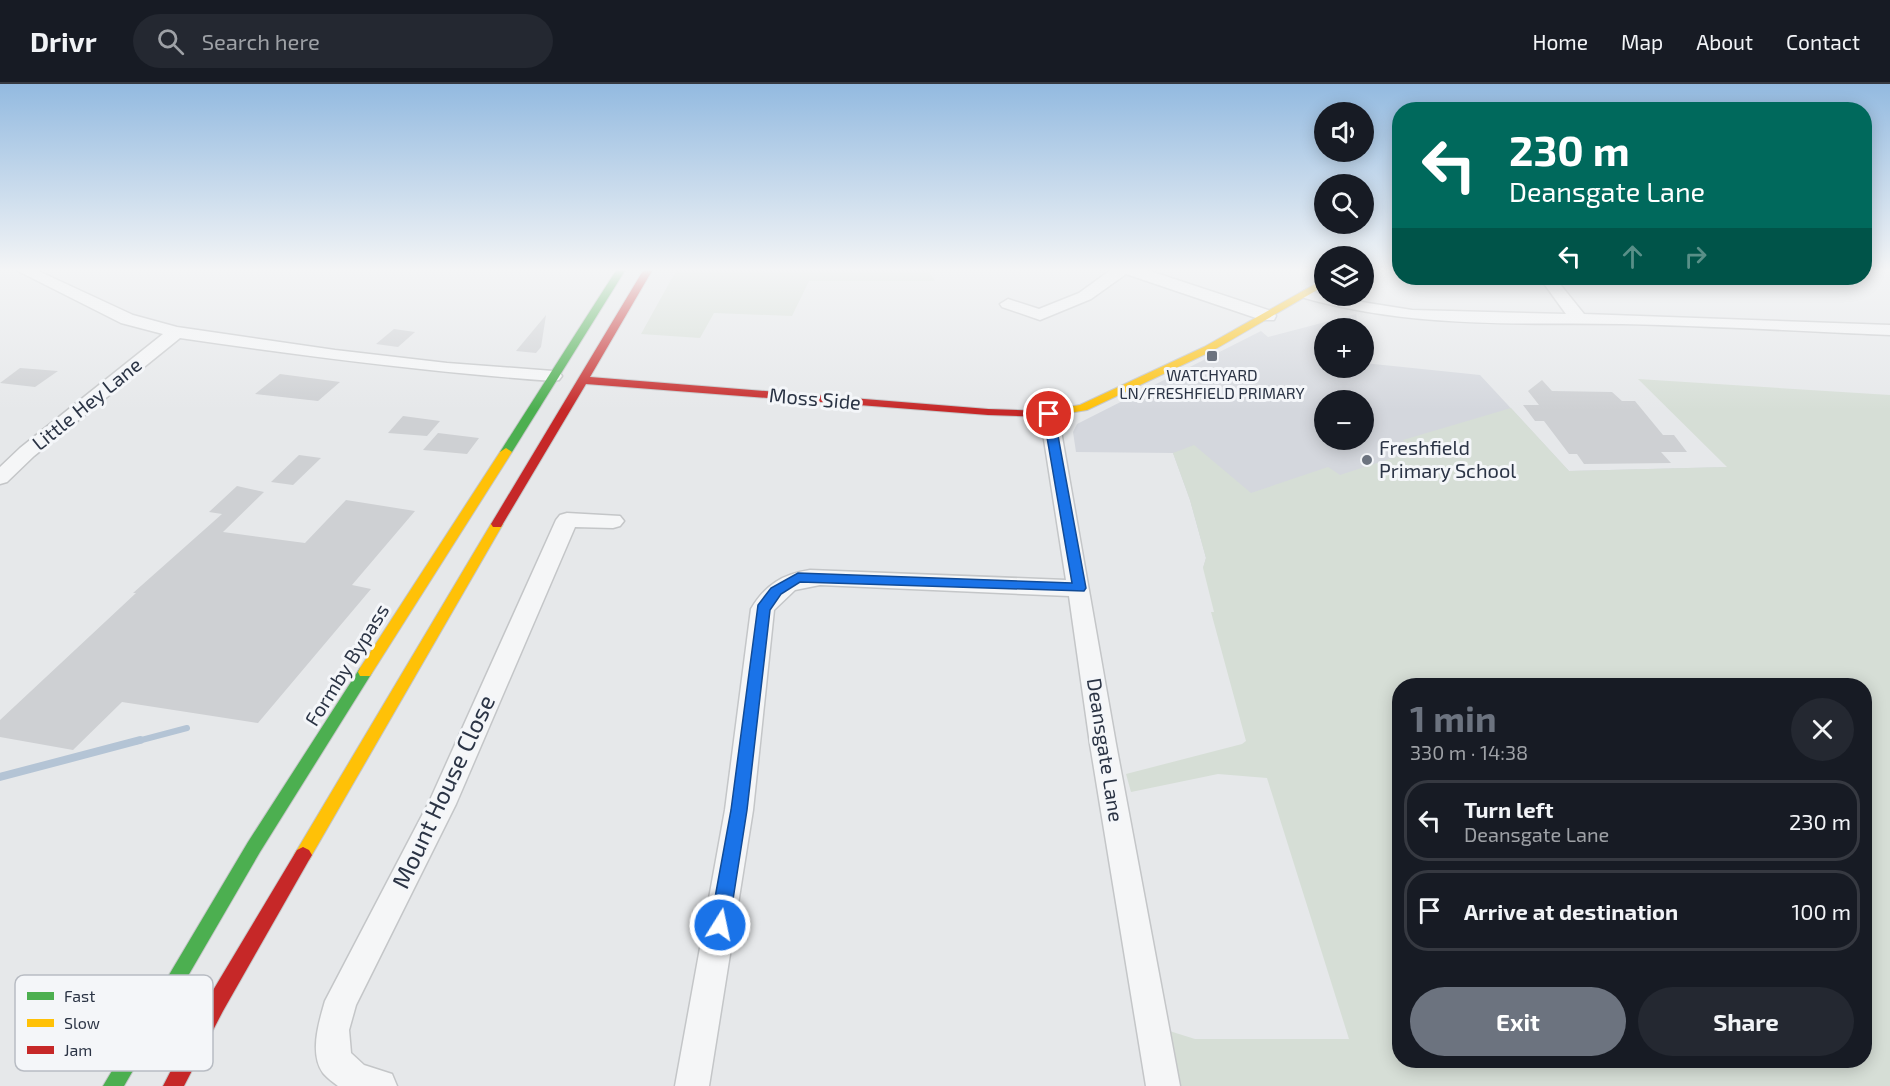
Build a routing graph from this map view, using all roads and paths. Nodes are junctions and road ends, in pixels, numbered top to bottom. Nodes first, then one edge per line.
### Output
1 (118, 316) edge
2 (592, 316) edge
3 (621, 316) edge
4 (1268, 316) edge
5 (1410, 316) edge
6 (1576, 316) edge
7 (1579, 319) junction
8 (1890, 330) edge
9 (176, 332) junction
10 (553, 376) junction
11 (582, 380) junction
12 (1049, 414) junction
13 (0, 478) edge
14 (613, 521) dead end
15 (1079, 588) junction
16 (178, 975) edge
17 (213, 1010) edge
18 (122, 1071) edge
19 (181, 1071) edge
20 (113, 1086) edge
21 (173, 1086) edge
22 (380, 1086) edge
23 (692, 1086) edge
24 (1163, 1086) edge

1 - 9 street
2 - 10 main road, Formby Bypass
3 - 11 main road
4 - 12 main road, Moss Side
5 - 7 street
6 - 7 street
7 - 8 street
9 - 10 street
9 - 13 street, Little Hey Lane
10 - 16 main road, Formby Bypass
11 - 12 main road, Moss Side
11 - 17 main road
12 - 15 street, Deansgate Lane
14 - 22 street, Mount House Close
15 - 23 street
15 - 24 street, Deansgate Lane
18 - 20 main road, Formby Bypass
19 - 21 main road

